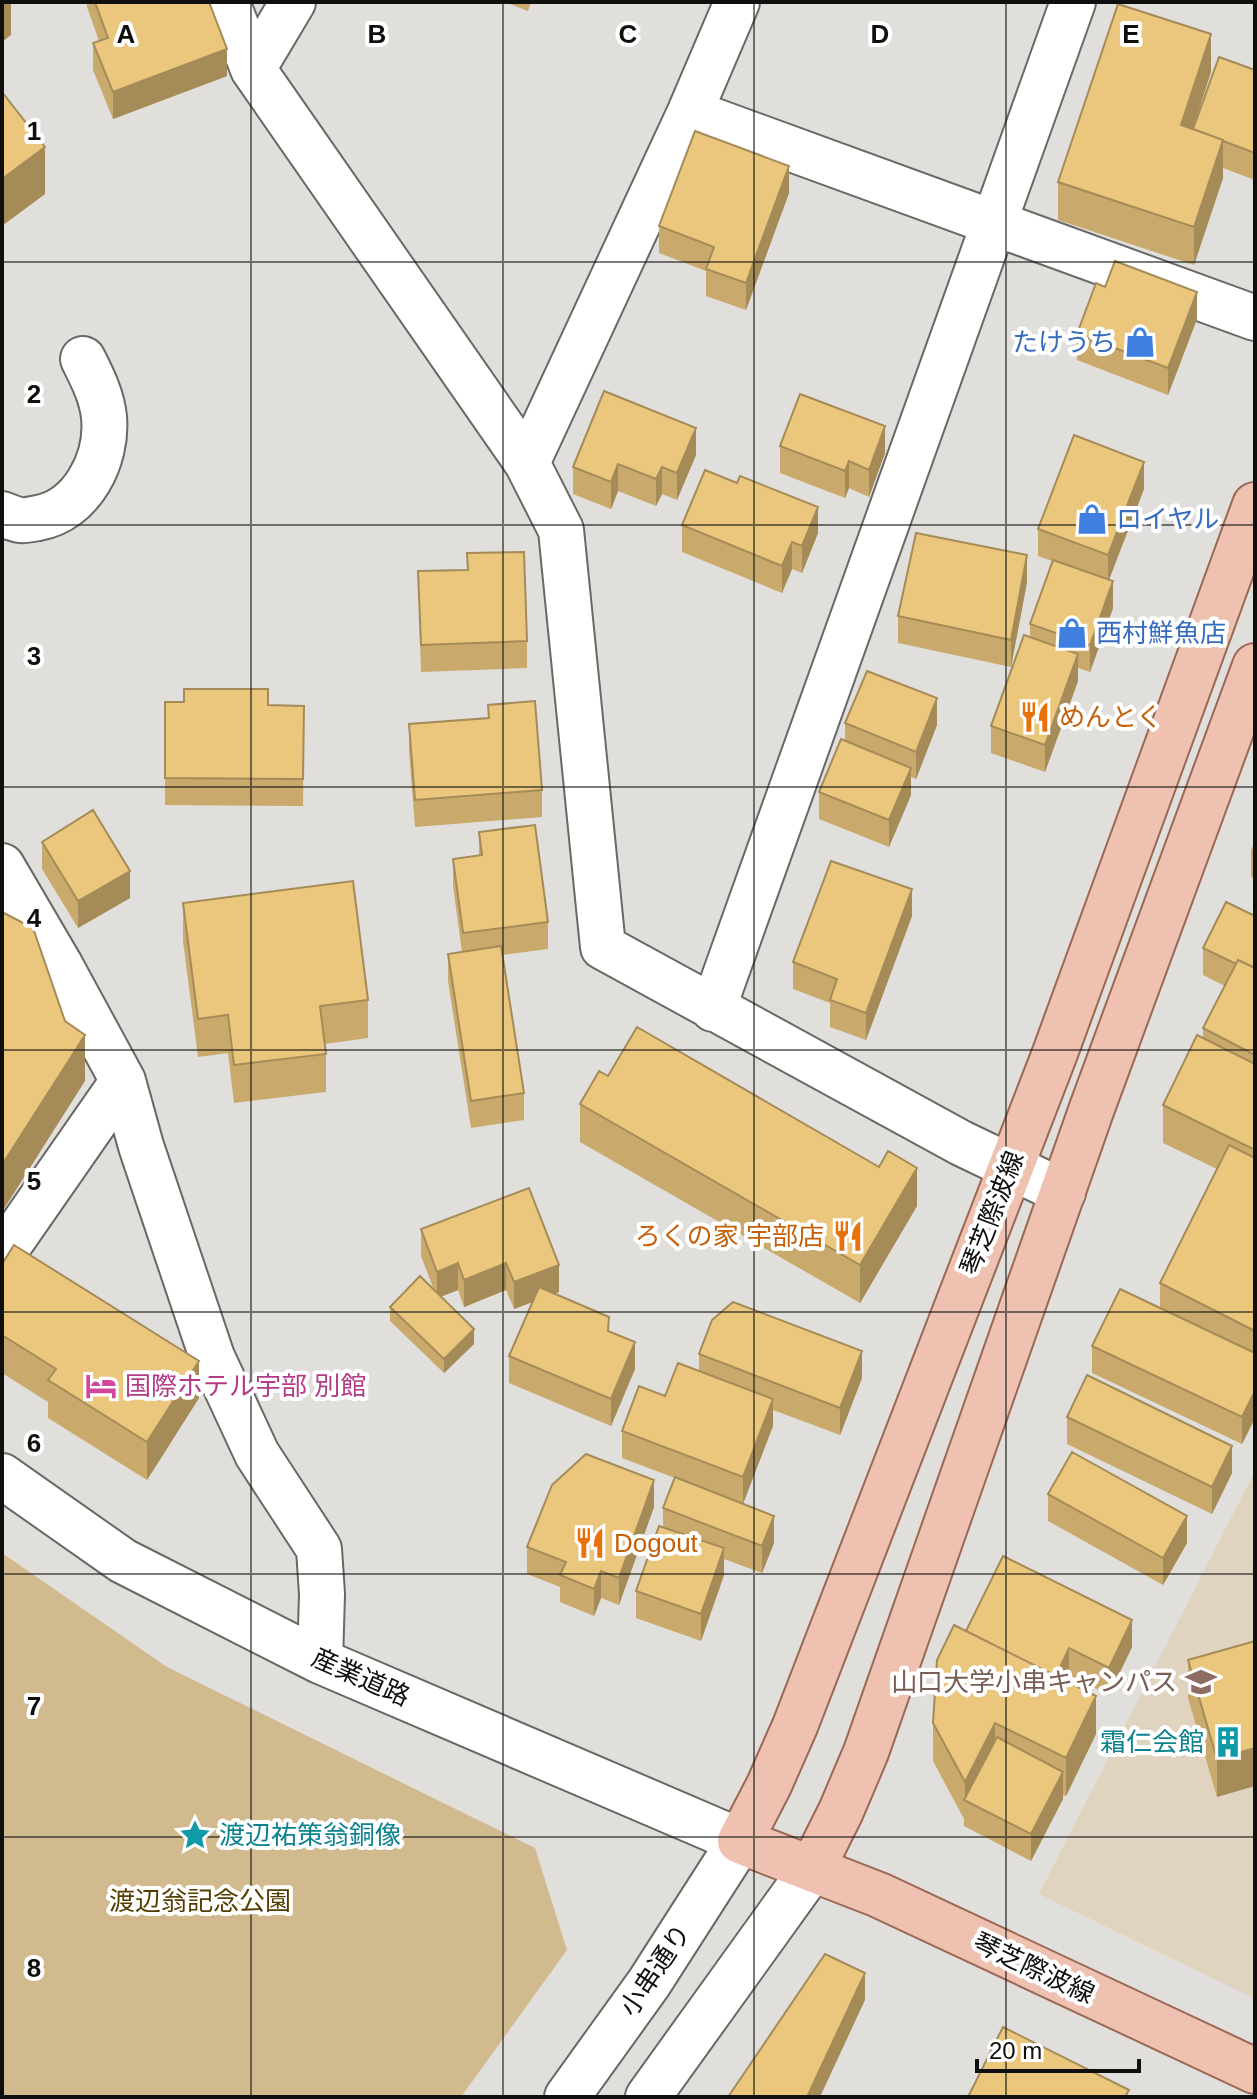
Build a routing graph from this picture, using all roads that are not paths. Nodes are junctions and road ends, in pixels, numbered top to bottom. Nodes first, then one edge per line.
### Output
1 (227, 2) edge
2 (293, 2) edge
3 (737, 2) edge
4 (1073, 2) edge
5 (253, 69) junction
6 (690, 112) junction
7 (994, 221) junction
8 (1255, 318) edge
9 (83, 359) dead end
10 (527, 463) junction
11 (1255, 505) edge
12 (2, 514) edge
13 (1251, 692) edge
14 (2, 866) edge
15 (713, 1009) junction
16 (123, 1081) junction
17 (1009, 1168) junction
18 (1063, 1192) junction
19 (2, 1255) edge
20 (2, 1476) edge
21 (320, 1661) junction
22 (740, 1841) junction
23 (812, 1869) junction
24 (1255, 2071) edge
25 (567, 2097) edge
26 (648, 2097) edge

1 - 5 street
2 - 5 street
3 - 6 street
4 - 7 street
5 - 10 street
6 - 7 street
6 - 10 street
7 - 8 street
7 - 15 street
9 - 12 street
10 - 15 street
11 - 17 main road, 琴芝際波線
13 - 18 main road
14 - 16 street
15 - 17 street
16 - 19 street
16 - 21 street
17 - 18 street
17 - 22 main road, 琴芝際波線
18 - 23 main road
20 - 21 street, 産業道路
21 - 22 street, 産業道路
22 - 23 main road, 琴芝際波線
22 - 25 street, 小串通り
23 - 24 main road, 琴芝際波線
23 - 26 street

